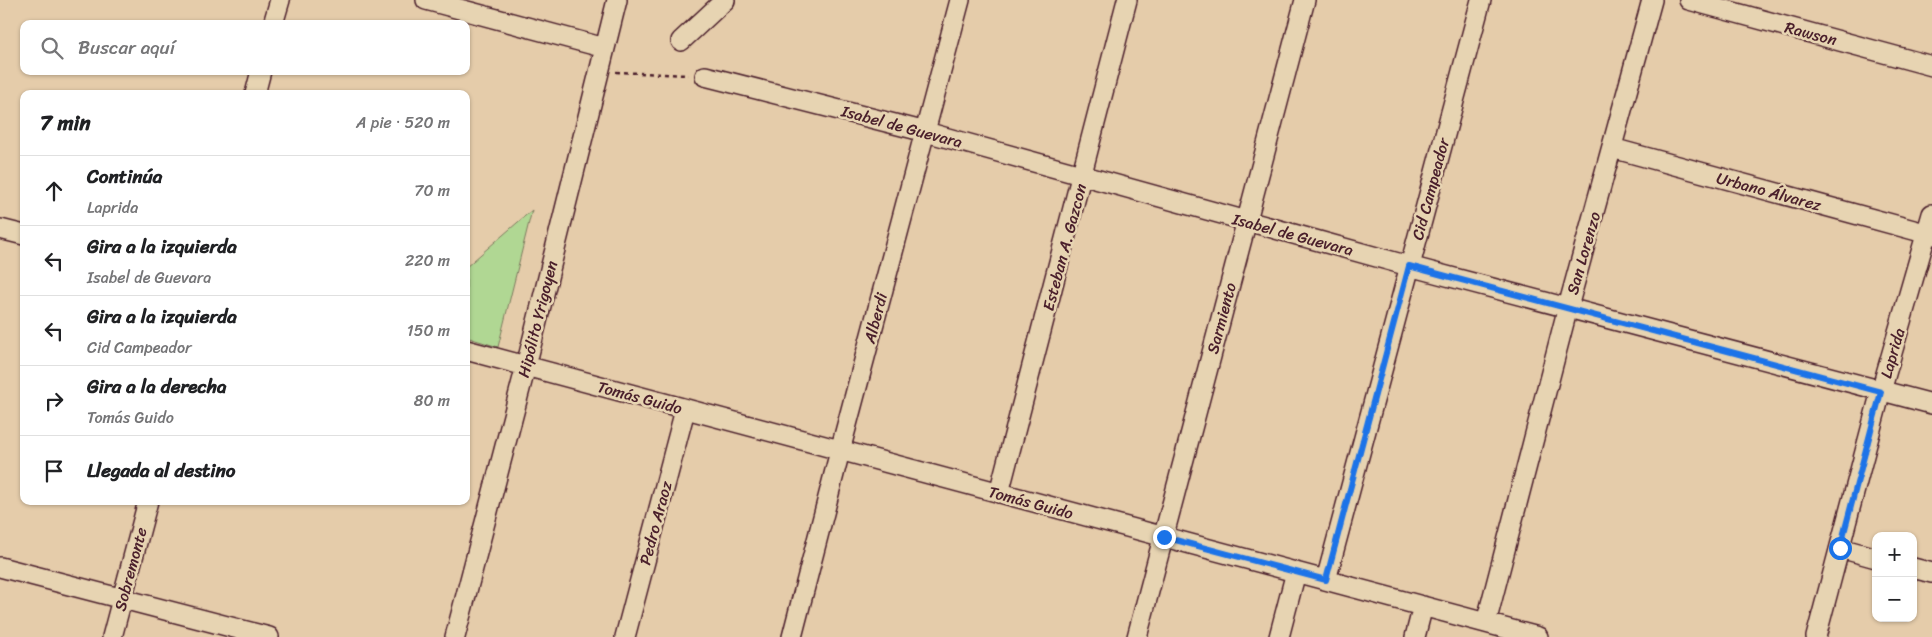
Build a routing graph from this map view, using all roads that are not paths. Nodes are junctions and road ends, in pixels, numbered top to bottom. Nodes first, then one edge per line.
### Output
1 (280, 0) edge
2 (426, 0) edge
3 (617, 0) edge
4 (725, 0) edge
5 (960, 0) edge
6 (1127, 0) edge
7 (1305, 0) edge
8 (1481, 0) edge
9 (1652, 0) edge
10 (1689, 0) edge
11 (275, 20) edge
12 (681, 41) dead end
13 (605, 48) junction
14 (1932, 66) edge
15 (260, 75) edge
16 (705, 76) road end
17 (256, 90) edge
18 (926, 132) junction
19 (1612, 148) junction
20 (1082, 176) junction
21 (1932, 214) edge
22 (1246, 222) junction
23 (0, 229) edge
24 (20, 234) edge
25 (1929, 234) edge
26 (1409, 266) junction
27 (1568, 307) junction
28 (470, 351) edge
29 (526, 366) junction
30 (1881, 392) junction
31 (1932, 404) edge
32 (685, 410) junction
33 (840, 451) junction
34 (999, 493) junction
35 (147, 505) edge
36 (1164, 537) junction
37 (1840, 548) junction
38 (1872, 557) edge
39 (0, 567) edge
40 (1917, 569) edge
41 (1296, 572) junction
42 (1932, 573) edge
43 (1326, 580) junction
44 (122, 598) junction
45 (1423, 606) junction
46 (1486, 623) junction
47 (112, 637) edge
48 (269, 637) edge
49 (455, 637) edge
50 (625, 637) edge
51 (792, 637) edge
52 (1136, 637) edge
53 (1279, 637) edge
54 (1415, 637) edge
55 (1538, 637) edge
56 (1816, 637) edge

1 - 11 street
2 - 13 street
3 - 13 street, Hipólito Yrigoyen
4 - 12 street
5 - 18 street, Alberdi
6 - 20 street, Esteban A. Gazcon
7 - 22 street, Sarmiento
8 - 26 street, Cid Campeador
9 - 19 street, San Lorenzo
10 - 14 street, Rawson
13 - 29 street, Hipólito Yrigoyen
15 - 17 street
16 - 18 street, Isabel de Guevara
18 - 20 street, Isabel de Guevara
18 - 33 street, Alberdi
19 - 25 street, Urbano Álvarez
19 - 27 street, San Lorenzo
20 - 22 street, Isabel de Guevara
20 - 34 street, Esteban A. Gazcon
21 - 25 street, Laprida
22 - 26 street, Isabel de Guevara
22 - 36 street, Sarmiento
23 - 24 street
25 - 30 street, Laprida
26 - 27 street, Isabel de Guevara
26 - 43 street, Cid Campeador
27 - 30 street, Isabel de Guevara
27 - 46 street, San Lorenzo
28 - 29 street, Tomás Guido
29 - 32 street, Tomás Guido
29 - 49 street, Hipólito Yrigoyen
30 - 31 street, Isabel de Guevara
30 - 37 street, Laprida
32 - 33 street, Tomás Guido
32 - 50 street, Pedro Araoz
33 - 34 street, Tomás Guido
33 - 51 street, Alberdi
34 - 36 street, Tomás Guido
35 - 44 street, Sobremonte
36 - 41 street, Tomás Guido
36 - 52 street, Sarmiento
37 - 38 street
37 - 56 street, Laprida
39 - 44 street
40 - 42 street
41 - 43 street, Tomás Guido
41 - 53 street
43 - 45 street, Tomás Guido
44 - 47 street, Sobremonte
44 - 48 street
45 - 46 street, Tomás Guido
45 - 54 street
46 - 55 street, Tomás Guido

